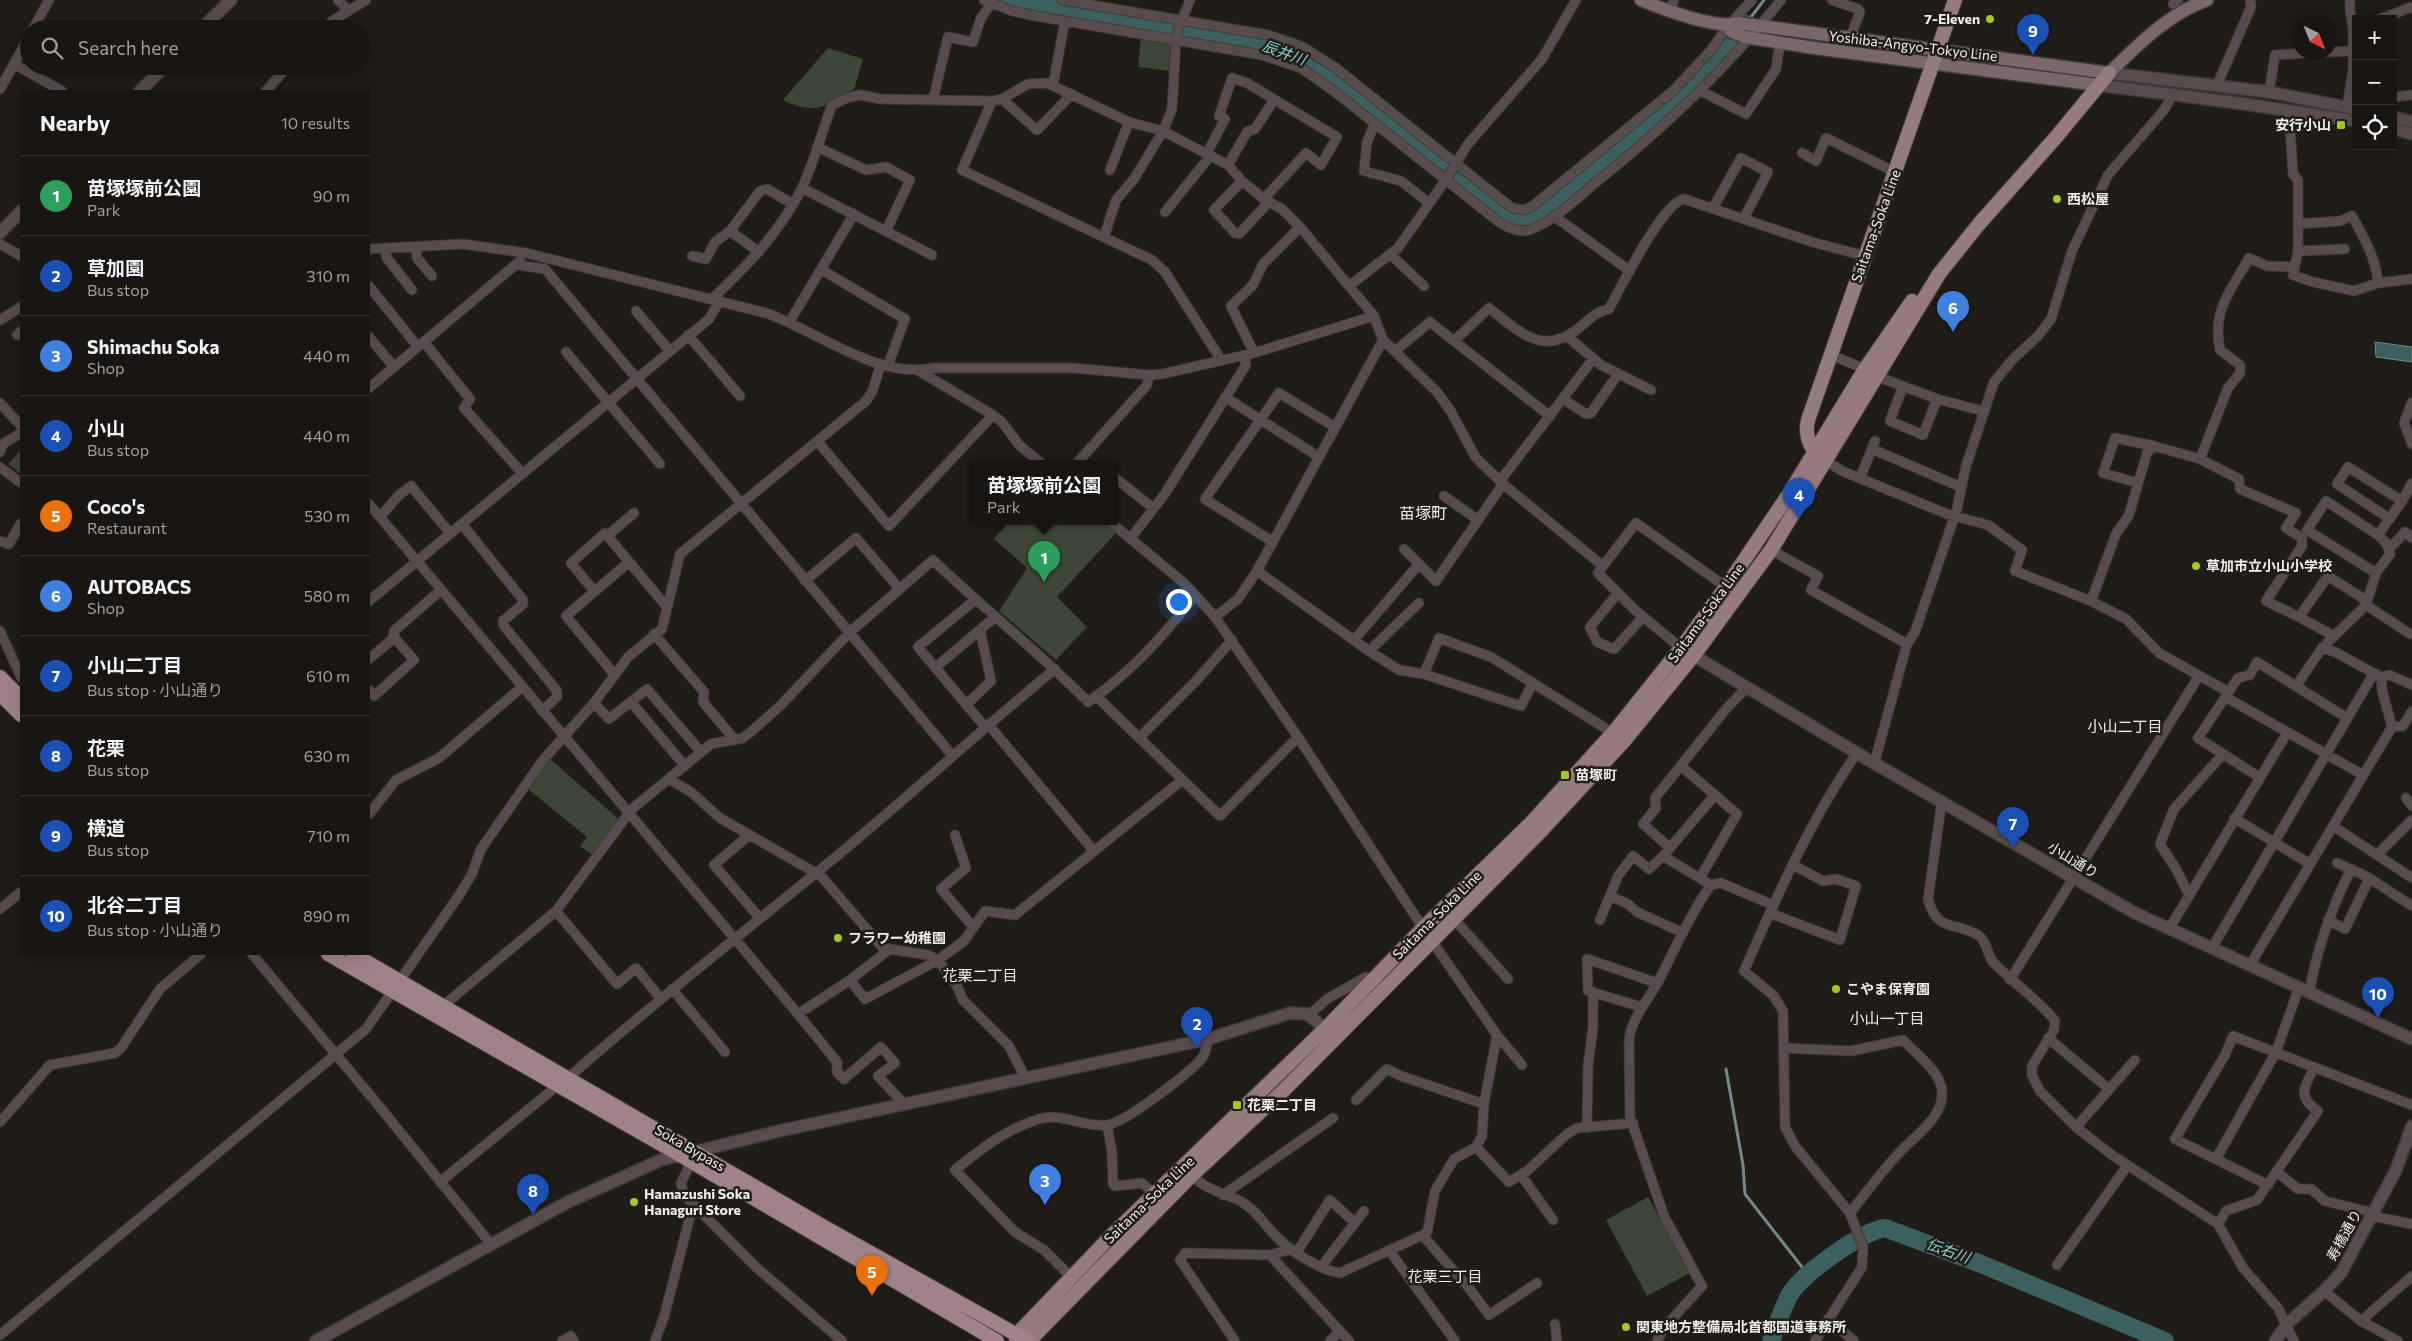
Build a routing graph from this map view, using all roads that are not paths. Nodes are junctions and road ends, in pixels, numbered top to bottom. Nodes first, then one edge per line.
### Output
1 (49, 0) edge
2 (231, 0) edge
3 (338, 0) edge
4 (366, 0) edge
5 (1062, 0) edge
6 (1190, 0) edge
7 (1576, 0) edge
8 (1641, 0) edge
9 (1752, 0) edge
10 (1781, 0) edge
11 (1832, 0) edge
12 (1955, 0) edge
13 (2207, 0) edge
14 (2250, 0) edge
15 (2350, 0) edge
16 (988, 2) edge
17 (1672, 6) edge
18 (2412, 7) edge
19 (348, 10) junction
20 (2352, 15) edge
21 (2391, 15) edge
22 (38, 20) edge
23 (214, 20) edge
24 (335, 20) edge
25 (1181, 20) junction
26 (1065, 21) junction
27 (1733, 27) junction
28 (1752, 32) junction
29 (1850, 38) junction
30 (1176, 41) junction
31 (1780, 43) junction
32 (1938, 48) junction
33 (2352, 51) edge
34 (2337, 52) edge
35 (20, 53) edge
36 (2292, 55) edge
37 (2353, 60) edge
38 (14, 64) junction
39 (1932, 64) junction
40 (20, 67) edge
41 (2109, 73) junction
42 (34, 75) edge
43 (156, 75) edge
44 (279, 75) edge
45 (1053, 85) junction
46 (2098, 85) junction
47 (2217, 85) junction
48 (0, 89) edge
49 (60, 90) edge
50 (141, 90) edge
51 (267, 90) edge
52 (1701, 91) junction
53 (2269, 92) junction
54 (1072, 94) junction
55 (2173, 95) junction
56 (2412, 95) edge
57 (2397, 97) edge
58 (1002, 99) junction
59 (933, 100) junction
60 (1274, 100) junction
61 (992, 101) junction
62 (2352, 105) edge
63 (2352, 108) edge
64 (2289, 110) junction
65 (2397, 118) edge
66 (2352, 120) edge
67 (1129, 122) junction
68 (2412, 122) edge
69 (1375, 123) junction
70 (1163, 131) junction
71 (2397, 131) edge
72 (2412, 134) edge
73 (817, 147) junction
74 (1802, 153) dead end
75 (1209, 154) junction
76 (1456, 164) junction
77 (1228, 165) junction
78 (1110, 170) dead end
79 (1896, 172) junction
80 (1446, 180) junction
81 (1242, 181) junction
82 (802, 188) junction
83 (1267, 201) junction
84 (1429, 203) junction
85 (793, 204) junction
86 (1713, 208) junction
87 (20, 212) edge
88 (1165, 212) dead end
89 (854, 214) junction
90 (1554, 216) junction
91 (1744, 218) junction
92 (2298, 224) junction
93 (1300, 227) junction
94 (730, 231) junction
95 (886, 231) junction
96 (0, 233) edge
97 (1104, 237) junction
98 (0, 244) edge
99 (416, 247) junction
100 (385, 248) junction
101 (370, 249) edge
102 (2345, 249) dead end
103 (2298, 251) junction
104 (759, 252) junction
105 (526, 253) junction
106 (20, 255) edge
107 (932, 255) dead end
108 (1391, 255) junction
109 (692, 256) dead end
110 (1864, 256) junction
111 (518, 264) junction
112 (2294, 268) junction
113 (822, 270) junction
114 (1630, 271) junction
115 (432, 276) dead end
116 (2412, 279) edge
117 (2378, 283) junction
118 (1349, 286) junction
119 (1424, 286) dead end
120 (370, 287) edge
121 (412, 290) dead end
122 (715, 300) junction
123 (20, 308) edge
124 (636, 311) dead end
125 (1374, 316) junction
126 (0, 320) edge
127 (790, 322) junction
128 (688, 335) junction
129 (1568, 337) junction
130 (370, 338) edge
131 (1383, 340) junction
132 (1454, 341) junction
133 (421, 344) junction
134 (670, 351) junction
135 (1395, 351) junction
136 (566, 352) dead end
137 (1249, 355) junction
138 (1831, 355) junction
139 (1593, 358) junction
140 (1220, 361) junction
141 (884, 365) junction
142 (394, 367) junction
143 (919, 371) junction
144 (1870, 373) junction
145 (1618, 374) junction
146 (1149, 375) junction
147 (637, 378) junction
148 (1904, 386) junction
149 (370, 387) edge
150 (1651, 390) dead end
151 (740, 396) dead end
152 (1225, 398) junction
153 (1563, 399) junction
154 (1937, 399) junction
155 (608, 401) junction
156 (2412, 402) edge
157 (0, 403) edge
158 (1983, 412) junction
159 (993, 415) junction
160 (1550, 416) junction
161 (1261, 420) junction
162 (20, 425) edge
163 (1335, 427) junction
164 (20, 434) edge
165 (817, 441) junction
166 (2412, 444) edge
167 (2154, 446) junction
168 (0, 451) edge
169 (1815, 452) junction
170 (1319, 457) junction
171 (2200, 459) junction
172 (1037, 460) edge
173 (1080, 460) edge
174 (1826, 461) junction
175 (660, 464) dead end
176 (0, 467) edge
177 (523, 474) junction
178 (2412, 477) edge
179 (1860, 478) junction
180 (1118, 479) edge
181 (20, 482) edge
182 (1502, 483) junction
183 (2412, 483) edge
184 (2138, 484) junction
185 (1961, 487) junction
186 (1444, 496) dead end
187 (2402, 501) junction
188 (742, 504) junction
189 (370, 505) edge
190 (1153, 508) junction
191 (634, 513) dead end
192 (1954, 515) junction
193 (380, 517) junction
194 (2390, 519) junction
195 (1478, 520) junction
196 (462, 524) junction
197 (20, 525) edge
198 (1114, 525) edge
199 (2307, 530) junction
200 (450, 534) junction
201 (2378, 535) junction
202 (607, 536) junction
203 (2412, 538) edge
204 (1130, 539) junction
205 (0, 541) edge
206 (1273, 542) junction
207 (2302, 543) junction
208 (1404, 549) dead end
209 (2388, 549) junction
210 (1771, 550) junction
211 (416, 562) junction
212 (629, 562) junction
213 (1419, 564) junction
214 (1603, 566) junction
215 (1257, 571) junction
216 (2376, 573) junction
217 (806, 581) junction
218 (1726, 587) junction
219 (899, 588) junction
220 (442, 590) junction
221 (594, 591) junction
222 (1618, 593) junction
223 (1194, 595) junction
224 (370, 600) edge
225 (974, 600) junction
226 (2091, 601) junction
227 (1420, 603) dead end
228 (2366, 603) junction
229 (668, 607) junction
230 (1215, 616) junction
231 (995, 617) junction
232 (1643, 617) junction
233 (2299, 617) junction
234 (980, 630) junction
235 (0, 631) edge
236 (849, 633) junction
237 (654, 634) junction
238 (2410, 634) dead end
239 (2334, 636) junction
240 (394, 637) junction
241 (1232, 640) junction
242 (1354, 640) junction
243 (1907, 644) junction
244 (2322, 648) junction
245 (1369, 651) junction
246 (1688, 652) junction
247 (370, 658) edge
248 (935, 668) junction
249 (1055, 669) junction
250 (1424, 674) junction
251 (20, 675) edge
252 (2378, 675) junction
253 (615, 676) junction
254 (2199, 676) junction
255 (0, 677) edge
256 (1533, 683) junction
257 (2412, 685) edge
258 (2296, 686) junction
259 (1747, 687) junction
260 (522, 688) junction
261 (370, 691) edge
262 (9, 692) edge
263 (2226, 693) junction
264 (1096, 696) junction
265 (630, 702) junction
266 (594, 703) junction
267 (966, 705) junction
268 (542, 711) junction
269 (2412, 712) edge
270 (20, 713) edge
271 (2347, 718) junction
272 (986, 726) junction
273 (2392, 727) junction
274 (1613, 733) junction
275 (2286, 733) junction
276 (1298, 737) junction
277 (565, 738) junction
278 (1139, 738) junction
279 (735, 740) junction
280 (701, 752) junction
281 (1857, 753) junction
282 (2224, 754) junction
283 (2325, 754) junction
284 (952, 755) junction
285 (1872, 762) junction
286 (685, 766) junction
287 (1681, 766) junction
288 (2363, 776) junction
289 (2260, 777) junction
290 (669, 778) junction
291 (1181, 780) junction
292 (1715, 795) junction
293 (2406, 798) dead end
294 (1942, 800) junction
295 (2412, 806) edge
296 (370, 813) edge
297 (629, 814) junction
298 (2234, 818) junction
299 (2412, 820) edge
300 (2333, 826) junction
301 (748, 836) junction
302 (955, 836) dead end
303 (2274, 842) junction
304 (1670, 848) junction
305 (1093, 850) junction
306 (2377, 855) junction
307 (1663, 856) junction
308 (2337, 863) dead end
309 (2310, 864) junction
310 (1793, 865) junction
311 (2351, 869) junction
312 (817, 873) junction
313 (1700, 878) junction
314 (2073, 878) junction
315 (2369, 878) junction
316 (2412, 878) edge
317 (1711, 885) junction
318 (20, 893) edge
319 (2188, 895) junction
320 (1610, 896) junction
321 (2412, 906) edge
322 (0, 909) edge
323 (1772, 909) junction
324 (556, 911) junction
325 (760, 917) junction
326 (1454, 919) junction
327 (1600, 920) dead end
328 (2328, 920) junction
329 (974, 927) junction
330 (1423, 928) junction
331 (2169, 929) junction
332 (1681, 932) junction
333 (734, 938) junction
334 (1432, 941) junction
335 (2212, 948) junction
336 (890, 949) junction
337 (199, 955) edge
338 (253, 955) edge
339 (330, 955) edge
340 (354, 955) edge
341 (938, 960) junction
342 (2250, 965) junction
343 (1508, 978) dead end
344 (850, 980) junction
345 (2010, 980) junction
346 (1372, 982) junction
347 (1657, 983) junction
348 (397, 987) junction
349 (672, 989) junction
350 (2304, 991) junction
351 (1593, 992) junction
352 (660, 999) junction
353 (443, 1006) junction
354 (1642, 1006) junction
355 (798, 1014) junction
356 (1309, 1015) junction
357 (1331, 1033) junction
358 (1497, 1035) junction
359 (1208, 1038) junction
360 (2048, 1038) junction
361 (2412, 1039) edge
362 (1784, 1048) junction
363 (726, 1052) dead end
364 (2276, 1052) junction
365 (337, 1055) junction
366 (2134, 1060) dead end
367 (1522, 1065) dead end
368 (2314, 1067) junction
369 (1025, 1077) junction
370 (562, 1082) junction
371 (2109, 1088) junction
372 (1356, 1100) dead end
373 (904, 1104) junction
374 (1484, 1104) junction
375 (2412, 1105) edge
376 (1333, 1118) dead end
377 (0, 1122) edge
378 (1633, 1122) junction
379 (1107, 1125) junction
380 (2412, 1126) edge
381 (2076, 1127) junction
382 (1587, 1128) junction
383 (1476, 1147) junction
384 (689, 1156) junction
385 (2216, 1158) junction
386 (2127, 1166) junction
387 (2277, 1172) junction
388 (1192, 1175) junction
389 (1521, 1175) junction
390 (440, 1182) junction
391 (2268, 1185) junction
392 (1154, 1194) junction
393 (1223, 1195) junction
394 (693, 1205) junction
395 (1364, 1211) dead end
396 (1850, 1213) junction
397 (2373, 1214) junction
398 (1553, 1220) dead end
399 (1355, 1223) junction
400 (2218, 1224) junction
401 (2412, 1224) edge
402 (1423, 1236) junction
403 (491, 1244) junction
404 (1294, 1250) junction
405 (1389, 1250) junction
406 (1270, 1255) junction
407 (2057, 1265) dead end
408 (1321, 1267) junction
409 (2412, 1276) edge
410 (1071, 1277) junction
411 (1537, 1282) dead end
412 (2324, 1291) junction
413 (1828, 1319) junction
414 (2361, 1322) junction
415 (1556, 1324) dead end
416 (2287, 1324) junction
417 (1340, 1331) junction
418 (0, 1335) edge
419 (1022, 1339) edge
420 (316, 1341) edge
421 (562, 1341) edge
422 (574, 1341) edge
423 (655, 1341) edge
424 (842, 1341) edge
425 (997, 1341) edge
426 (1236, 1341) edge
427 (1330, 1341) edge
428 (1349, 1341) edge
429 (1453, 1341) edge
430 (1557, 1341) edge
431 (1657, 1341) edge
432 (1815, 1341) edge
433 (1854, 1341) edge
434 (2275, 1341) edge
435 (2294, 1341) edge
436 (2398, 1341) edge

1 - 22 street
2 - 23 street
3 - 19 street
4 - 19 street
5 - 25 street
6 - 25 street
7 - 76 street
8 - 17 main road, Yoshiba-Angyo-Tokyo Line
9 - 27 street
10 - 28 street
11 - 29 street
12 - 32 main road, Saitama-Soka Line
13 - 41 main road
14 - 47 street
15 - 20 street
16 - 26 street
16 - 59 street
17 - 27 main road, Yoshiba-Angyo-Tokyo Line
18 - 21 street
19 - 24 street
25 - 30 street
25 - 76 street
26 - 30 street
26 - 45 street
27 - 28 main road, Yoshiba-Angyo-Tokyo Line
27 - 76 street
28 - 29 main road, Yoshiba-Angyo-Tokyo Line
28 - 31 main road, Yoshiba-Angyo-Tokyo Line
28 - 52 street
29 - 32 main road, Yoshiba-Angyo-Tokyo Line
30 - 69 street
30 - 70 street
31 - 39 main road, Yoshiba-Angyo-Tokyo Line
31 - 52 street
32 - 39 main road, Saitama-Soka Line
32 - 41 main road, Yoshiba-Angyo-Tokyo Line
33 - 34 street
35 - 38 street
36 - 53 street
37 - 62 street
38 - 40 street
38 - 48 street
39 - 46 main road, Yoshiba-Angyo-Tokyo Line
39 - 79 main road, Saitama-Soka Line
41 - 46 main road, Saitama-Soka Line
41 - 47 street
42 - 49 street
43 - 50 street
44 - 51 street
45 - 54 street
45 - 58 street
46 - 55 street
46 - 144 main road, Saitama-Soka Line
47 - 53 street
52 - 90 street
53 - 63 street
54 - 58 street
54 - 67 street
55 - 64 street
55 - 158 street
56 - 57 street
58 - 61 street
59 - 61 street
59 - 73 street
60 - 75 street
60 - 77 street
60 - 83 street
61 - 97 street
64 - 66 street
64 - 92 street
65 - 68 street
67 - 70 street
67 - 78 street
69 - 80 street
69 - 84 street
70 - 75 street
70 - 97 street
71 - 72 street
73 - 82 street
73 - 95 street
74 - 79 street
75 - 77 street
75 - 88 street
76 - 80 street
77 - 81 street
79 - 110 main road, Saitama-Soka Line
80 - 84 street
80 - 90 street
81 - 83 street
81 - 83 street
82 - 85 street
82 - 89 street
83 - 93 street
84 - 108 street
85 - 94 street
85 - 104 street
86 - 91 street
86 - 91 street
86 - 114 street
87 - 96 street
89 - 95 street
89 - 113 street
90 - 114 street
91 - 110 street
92 - 103 street
92 - 117 street
93 - 118 street
93 - 137 street
94 - 104 street
94 - 109 street
95 - 107 street
97 - 140 street
98 - 106 street
99 - 100 street
99 - 105 street
99 - 115 street
100 - 101 street
100 - 121 street
102 - 103 street
103 - 112 street
104 - 122 street
105 - 111 street
105 - 122 street
108 - 118 street
108 - 119 street
110 - 138 main road, Saitama-Soka Line
111 - 133 street
111 - 147 street
112 - 117 street
112 - 171 street
113 - 127 street
113 - 141 street
114 - 129 street
116 - 117 street
118 - 125 street
120 - 133 street
122 - 127 street
122 - 128 street
123 - 126 street
124 - 134 street
125 - 131 street
125 - 137 street
127 - 141 street
128 - 134 street
128 - 151 street
129 - 132 street
129 - 139 street
130 - 142 street
131 - 135 street
131 - 163 street
132 - 135 street
132 - 160 street
133 - 142 street
133 - 177 street
134 - 147 street
135 - 182 street
136 - 155 street
137 - 140 street
137 - 152 street
138 - 144 street
138 - 169 main road, Saitama-Soka Line
139 - 145 street
139 - 153 street
140 - 146 street
141 - 143 street
141 - 165 street
142 - 149 street
143 - 146 street
143 - 159 street
144 - 148 street
144 - 169 main road, Saitama-Soka Line
144 - 174 main road, Saitama-Soka Line
145 - 150 street
145 - 153 street
146 - 173 street
147 - 155 street
147 - 188 street
148 - 154 street
148 - 154 street
152 - 161 street
152 - 190 street
153 - 160 street
154 - 158 street
155 - 175 street
155 - 177 street
156 - 166 street
157 - 162 street
158 - 185 street
159 - 165 street
159 - 172 street
160 - 182 street
161 - 163 street
161 - 170 street
161 - 206 street
163 - 170 street
164 - 168 street
165 - 188 street
167 - 171 street
167 - 184 street
167 - 184 street
169 - 174 main road
169 - 218 main road, Saitama-Soka Line
170 - 206 street
171 - 207 street
174 - 179 street
174 - 210 main road, Saitama-Soka Line
176 - 181 street
177 - 196 street
178 - 183 street
179 - 185 street
179 - 192 street
180 - 190 street
182 - 195 street
182 - 214 street
183 - 187 street
184 - 226 street
185 - 192 street
186 - 195 street
187 - 194 street
187 - 194 street
188 - 217 street
188 - 229 street
189 - 193 street
190 - 204 street
191 - 202 street
192 - 226 street
192 - 243 street
193 - 200 street
193 - 211 street
194 - 201 street
195 - 213 street
196 - 200 street
196 - 268 street
197 - 205 street
198 - 204 street
199 - 201 street
199 - 207 street
199 - 216 street
200 - 211 street
201 - 209 street
202 - 212 street
202 - 221 street
203 - 209 street
204 - 223 street
206 - 215 street
207 - 233 street
208 - 213 street
209 - 216 street
210 - 243 street
210 - 246 main road, Saitama-Soka Line
211 - 220 street
211 - 224 street
212 - 221 street
212 - 229 street
213 - 242 street
214 - 218 street
214 - 222 street
215 - 230 street
215 - 242 street
216 - 228 street
217 - 219 street
217 - 236 street
218 - 246 main road, Saitama-Soka Line
219 - 225 street
219 - 236 street
220 - 240 street
220 - 260 street
221 - 253 street
222 - 232 street
222 - 232 street
223 - 230 street
223 - 264 street
225 - 231 street
225 - 248 street
226 - 254 street
227 - 245 street
228 - 233 street
228 - 238 street
228 - 239 street
229 - 237 street
230 - 241 street
231 - 234 street
231 - 249 street
232 - 246 street
233 - 239 street
234 - 248 street
234 - 267 street
235 - 251 street
236 - 279 street
236 - 284 street
237 - 253 street
237 - 279 street
239 - 244 street
240 - 247 street
240 - 261 street
241 - 276 street
241 - 278 street
242 - 245 street
243 - 285 street
244 - 252 street
244 - 258 street
245 - 250 street
246 - 259 street, 小山通り
246 - 274 main road, Saitama-Soka Line
246 - 326 main road, Saitama-Soka Line
248 - 267 street
249 - 264 street
249 - 272 street
250 - 256 street
250 - 256 street
252 - 257 street
252 - 271 street
252 - 273 street
253 - 266 street
254 - 263 street
254 - 314 street
255 - 262 highway
256 - 274 street
258 - 263 street
258 - 271 street
259 - 281 street, 小山通り
259 - 287 street
260 - 268 street
260 - 296 street
262 - 270 highway
263 - 275 street
263 - 282 street
264 - 278 street
265 - 266 street
265 - 280 street
265 - 286 street
266 - 277 street
267 - 272 street
268 - 277 street
269 - 273 street
271 - 283 street
272 - 284 street
272 - 305 street
273 - 288 street
274 - 330 main road, Saitama-Soka Line
275 - 283 street
275 - 289 street
276 - 291 street
276 - 330 street
277 - 297 street
277 - 348 street
278 - 291 street
279 - 280 street
280 - 286 street
281 - 285 street, 小山通り
281 - 310 street
282 - 289 street
282 - 319 street
283 - 288 street
283 - 303 street
284 - 312 street
285 - 294 street, 小山通り
286 - 290 street
287 - 292 street
287 - 304 street
288 - 300 street
289 - 298 street
290 - 297 street
290 - 301 street
291 - 305 street
292 - 304 street
292 - 313 street
293 - 295 street
294 - 314 street, 小山通り
294 - 345 street
297 - 324 street
297 - 333 street
298 - 303 street
298 - 319 street
299 - 306 street
300 - 306 street
300 - 309 street
301 - 312 street
301 - 325 street
302 - 329 street
303 - 309 street
303 - 335 street
304 - 307 street
305 - 329 street
306 - 316 street
307 - 313 street
307 - 320 street
308 - 311 street
309 - 342 street
310 - 323 street
310 - 323 street
311 - 315 street
311 - 328 street
312 - 325 street
312 - 336 street
313 - 317 street
314 - 331 street, 小山通り
314 - 345 street
315 - 321 street
315 - 328 street
317 - 323 street
317 - 332 street
318 - 322 street
319 - 331 street
320 - 327 street
320 - 332 street
323 - 362 street
324 - 352 street
324 - 353 street
325 - 333 street
326 - 334 main road, Saitama-Soka Line
326 - 343 street
328 - 350 street
329 - 341 street
330 - 334 street
330 - 346 main road, Saitama-Soka Line
331 - 335 street, 小山通り
332 - 347 street
333 - 349 street
333 - 355 street
334 - 357 main road, Saitama-Soka Line
334 - 358 street
335 - 342 street, 小山通り
336 - 341 street
336 - 344 street
337 - 377 street
338 - 365 street
339 - 348 highway, Soka Bypass
340 - 348 highway, Soka Bypass
341 - 344 street
341 - 369 street
342 - 350 street, 小山通り
344 - 355 street
345 - 360 street
346 - 356 street
346 - 357 main road, Saitama-Soka Line
347 - 351 street
347 - 354 street
348 - 353 highway, Soka Bypass
348 - 365 street
348 - 370 highway, Soka Bypass
349 - 352 street
349 - 363 street
350 - 361 street, 小山通り
350 - 364 street
351 - 354 street
351 - 382 street
352 - 370 street
353 - 370 highway, Soka Bypass
354 - 378 street
355 - 373 street
356 - 357 street
356 - 359 street
357 - 388 main road, Saitama-Soka Line
357 - 392 main road, Saitama-Soka Line
358 - 367 street
358 - 374 street
359 - 369 street
359 - 379 street
360 - 371 street
360 - 381 street
362 - 396 street
362 - 396 street
364 - 368 street
364 - 385 street
364 - 385 street
365 - 390 street
365 - 418 street
366 - 371 street
368 - 375 street
368 - 387 street
369 - 373 street
370 - 384 highway, Soka Bypass
370 - 390 street
371 - 381 street
372 - 374 street
373 - 384 street
374 - 383 street
376 - 393 street
378 - 382 street
378 - 431 street
379 - 392 street
379 - 410 street
380 - 397 street, 寿橋通り
381 - 386 street
382 - 389 street
383 - 389 street
383 - 402 street
384 - 394 street
384 - 403 street
384 - 419 highway, Soka Bypass
384 - 425 highway, Soka Bypass
385 - 391 street
386 - 400 street
386 - 407 street
387 - 391 street
387 - 397 street
388 - 393 street
388 - 419 main road, Saitama-Soka Line
389 - 398 street
390 - 403 street
391 - 400 street
392 - 410 main road, Saitama-Soka Line
393 - 404 street
394 - 423 street
394 - 424 street
395 - 399 street
396 - 413 street
397 - 401 street
397 - 412 street, 寿橋通り
399 - 404 street
399 - 408 street
400 - 416 street
402 - 405 street
402 - 411 street
403 - 420 street
404 - 406 street
404 - 408 street
405 - 408 street
405 - 429 street
406 - 417 street
406 - 426 street
409 - 414 street
410 - 419 main road, Saitama-Soka Line
412 - 414 street
412 - 416 street, 寿橋通り
413 - 432 street
413 - 433 street
414 - 436 street
415 - 430 street
416 - 434 street, 寿橋通り
416 - 435 street
417 - 427 street
417 - 428 street
421 - 422 street

